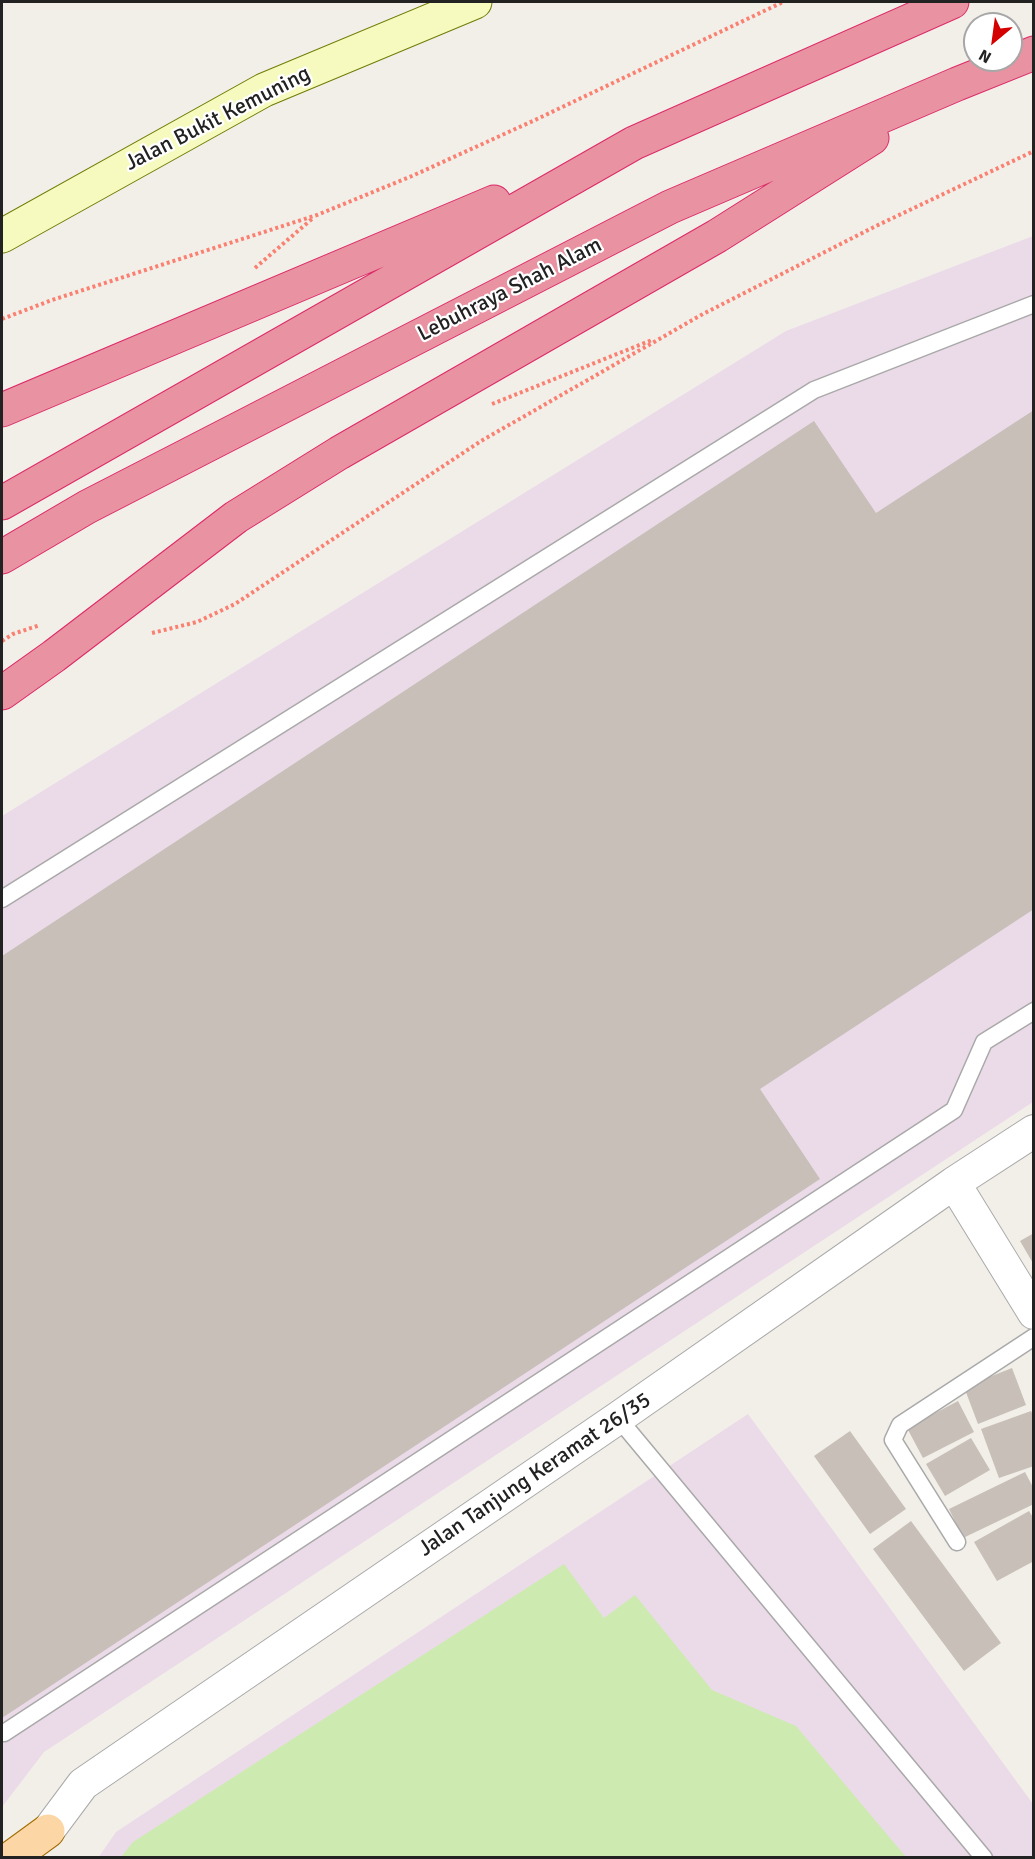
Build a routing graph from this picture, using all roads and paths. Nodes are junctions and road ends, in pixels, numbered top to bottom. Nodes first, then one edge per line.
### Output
1 (475, 2) edge
2 (783, 2) edge
3 (952, 2) edge
4 (1034, 53) edge
5 (957, 84) junction
6 (634, 143) junction
7 (1034, 151) edge
8 (2, 236) edge
9 (1034, 304) edge
10 (2, 320) edge
11 (2, 410) edge
12 (2, 503) edge
13 (2, 557) edge
14 (46, 623) dead end
15 (152, 633) dead end
16 (2, 641) edge
17 (2, 693) edge
18 (2, 899) edge
19 (1034, 1011) edge
20 (1034, 1131) edge
21 (954, 1183) junction
22 (1034, 1313) edge
23 (1034, 1337) edge
24 (618, 1418) junction
25 (957, 1542) dead end
26 (2, 1733) edge
27 (46, 1844) edge
28 (11, 1857) edge
29 (984, 1857) edge

1 - 8 main road, Jalan Bukit Kemuning
2 - 10 path
3 - 6 highway
4 - 5 highway, Lebuhraya Shah Alam
5 - 13 highway, Lebuhraya Shah Alam
5 - 17 highway
6 - 11 highway
6 - 12 highway
7 - 15 path
9 - 18 lane
14 - 16 path
19 - 26 lane
20 - 21 street, Jalan Tanjung Keramat 26/35
21 - 22 street
21 - 24 street, Jalan Tanjung Keramat 26/35
23 - 25 lane
24 - 27 street, Jalan Tanjung Keramat 26/35
24 - 29 lane
27 - 28 main road

